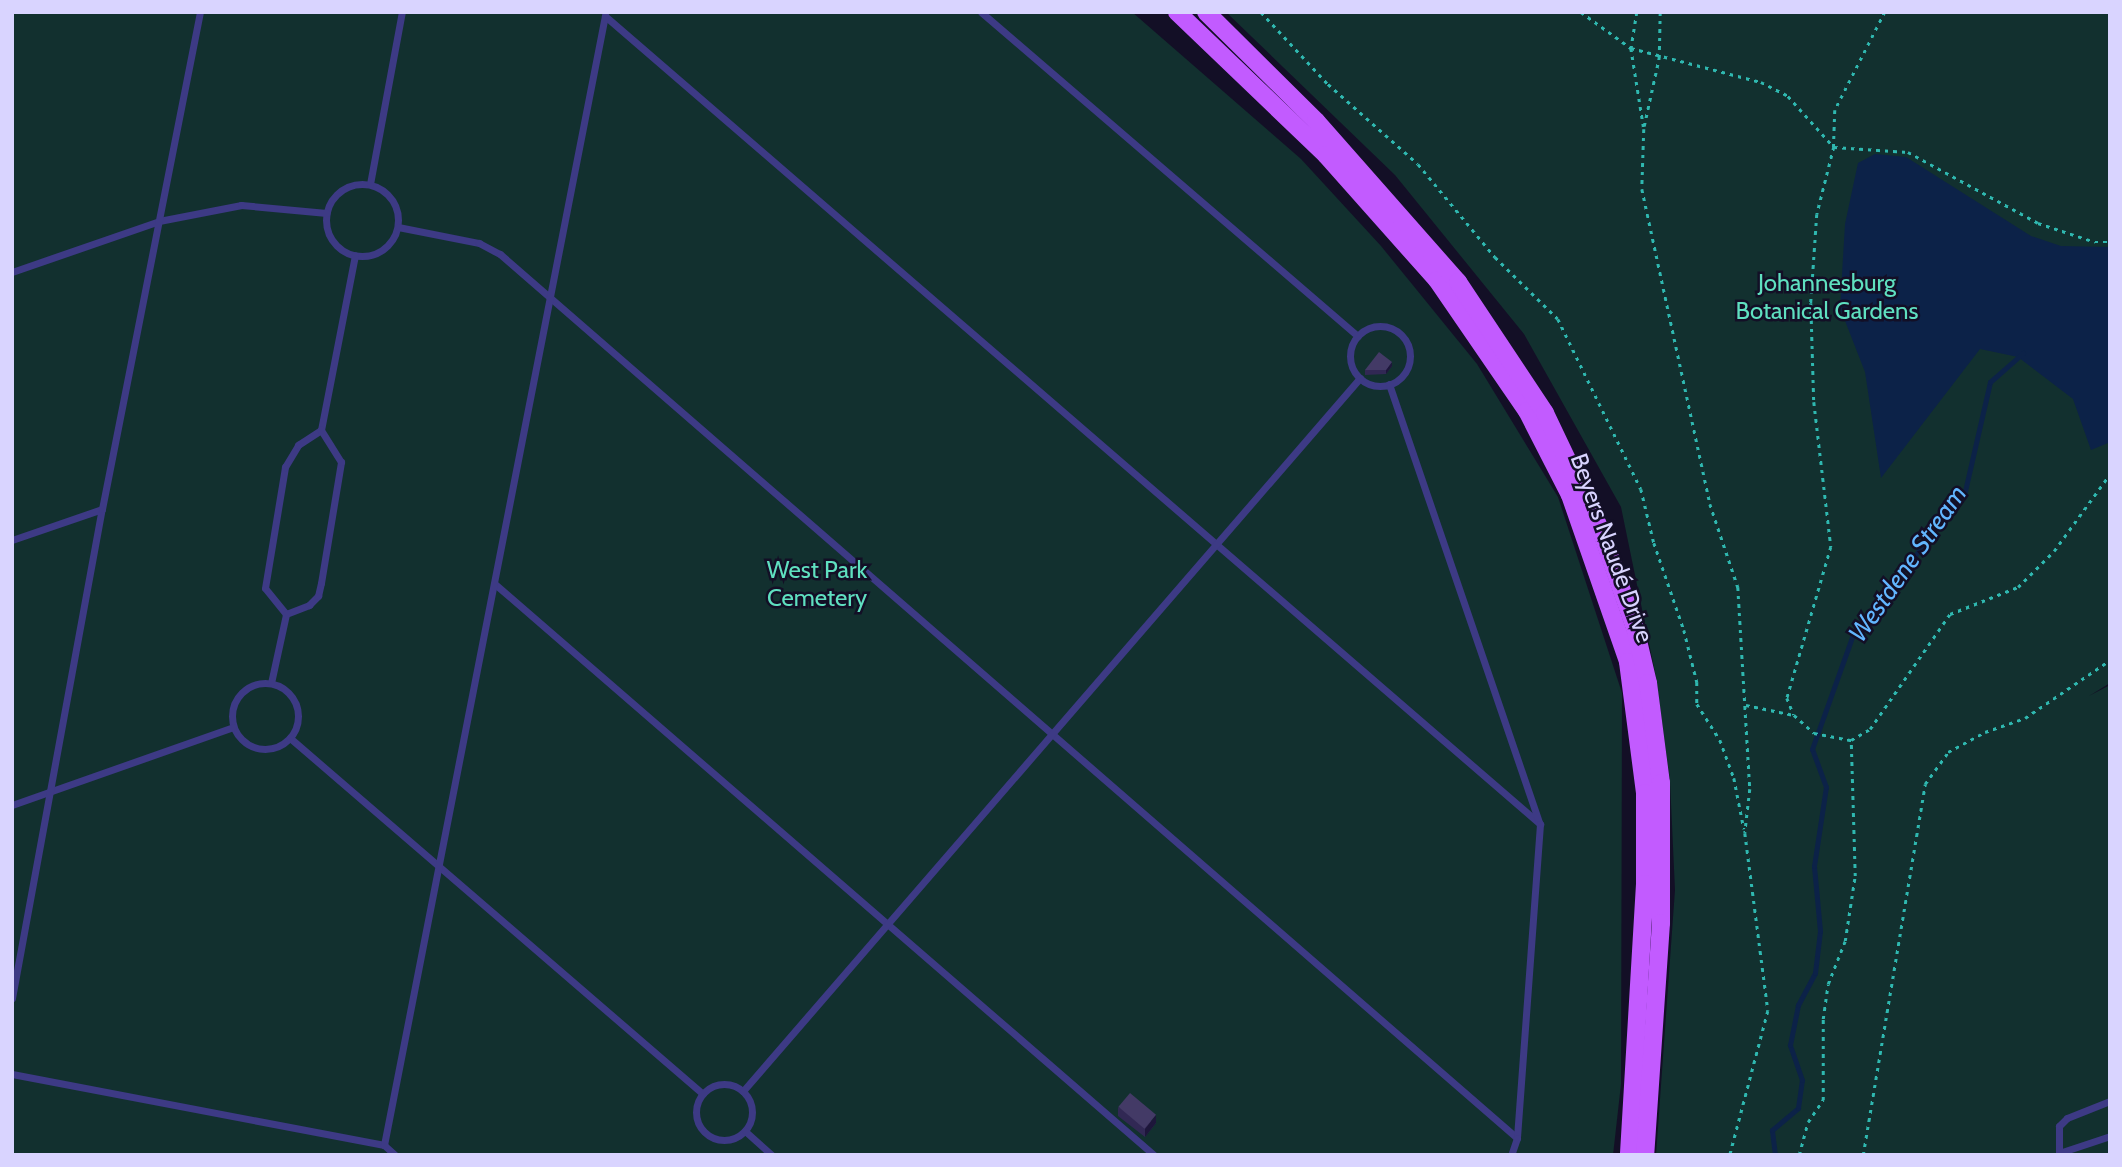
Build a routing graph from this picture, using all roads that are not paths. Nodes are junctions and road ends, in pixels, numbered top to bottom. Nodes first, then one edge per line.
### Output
1 (200, 12) edge
2 (402, 12) edge
3 (981, 12) edge
4 (1177, 12) edge
5 (1206, 12) edge
6 (606, 14) edge
7 (370, 184) junction
8 (327, 212) junction
9 (159, 221) junction
10 (398, 227) junction
11 (355, 255) junction
12 (12, 272) edge
13 (550, 299) junction
14 (1357, 336) junction
15 (1360, 378) junction
16 (1389, 384) junction
17 (321, 430) junction
18 (102, 509) junction
19 (12, 540) edge
20 (1213, 546) junction
21 (496, 585) junction
22 (286, 614) junction
23 (271, 683) junction
24 (233, 727) junction
25 (1052, 732) junction
26 (290, 738) junction
27 (50, 791) junction
28 (12, 804) edge
29 (1540, 824) junction
30 (440, 864) junction
31 (890, 924) junction
32 (12, 998) edge
33 (12, 1074) edge
34 (743, 1091) junction
35 (703, 1094) junction
36 (2110, 1101) edge
37 (745, 1131) junction
38 (2110, 1136) edge
39 (1517, 1138) junction
40 (384, 1145) junction
41 (2059, 1154) edge
42 (395, 1155) edge
43 (772, 1155) edge
44 (1154, 1155) edge
45 (1511, 1155) edge
46 (1629, 1155) edge
47 (1645, 1155) edge

1 - 9 lane
2 - 7 lane
3 - 14 lane
4 - 46 main road, Beyers Naudé Drive
5 - 47 main road, Beyers Naudé Drive
6 - 13 lane
6 - 20 lane
7 - 8 lane
7 - 10 lane
8 - 9 lane
8 - 11 lane
9 - 12 lane
9 - 18 lane
10 - 11 lane
10 - 13 lane
11 - 17 lane
13 - 21 lane
13 - 25 lane
14 - 15 lane
14 - 16 lane
15 - 16 lane
15 - 20 lane
16 - 29 lane
17 - 22 lane
17 - 22 lane
18 - 19 lane
18 - 27 lane
20 - 25 lane
20 - 29 lane
21 - 30 lane
21 - 31 lane
22 - 23 lane
23 - 24 lane
23 - 26 lane
24 - 26 lane
24 - 27 lane
25 - 31 lane
25 - 39 lane
26 - 30 lane
27 - 28 lane
27 - 32 lane
29 - 39 lane
30 - 35 lane
30 - 40 lane
31 - 34 lane
31 - 44 lane
33 - 40 lane
34 - 35 lane
34 - 37 lane
35 - 37 lane
36 - 41 lane
37 - 43 lane
38 - 41 lane
39 - 45 lane
40 - 42 lane

